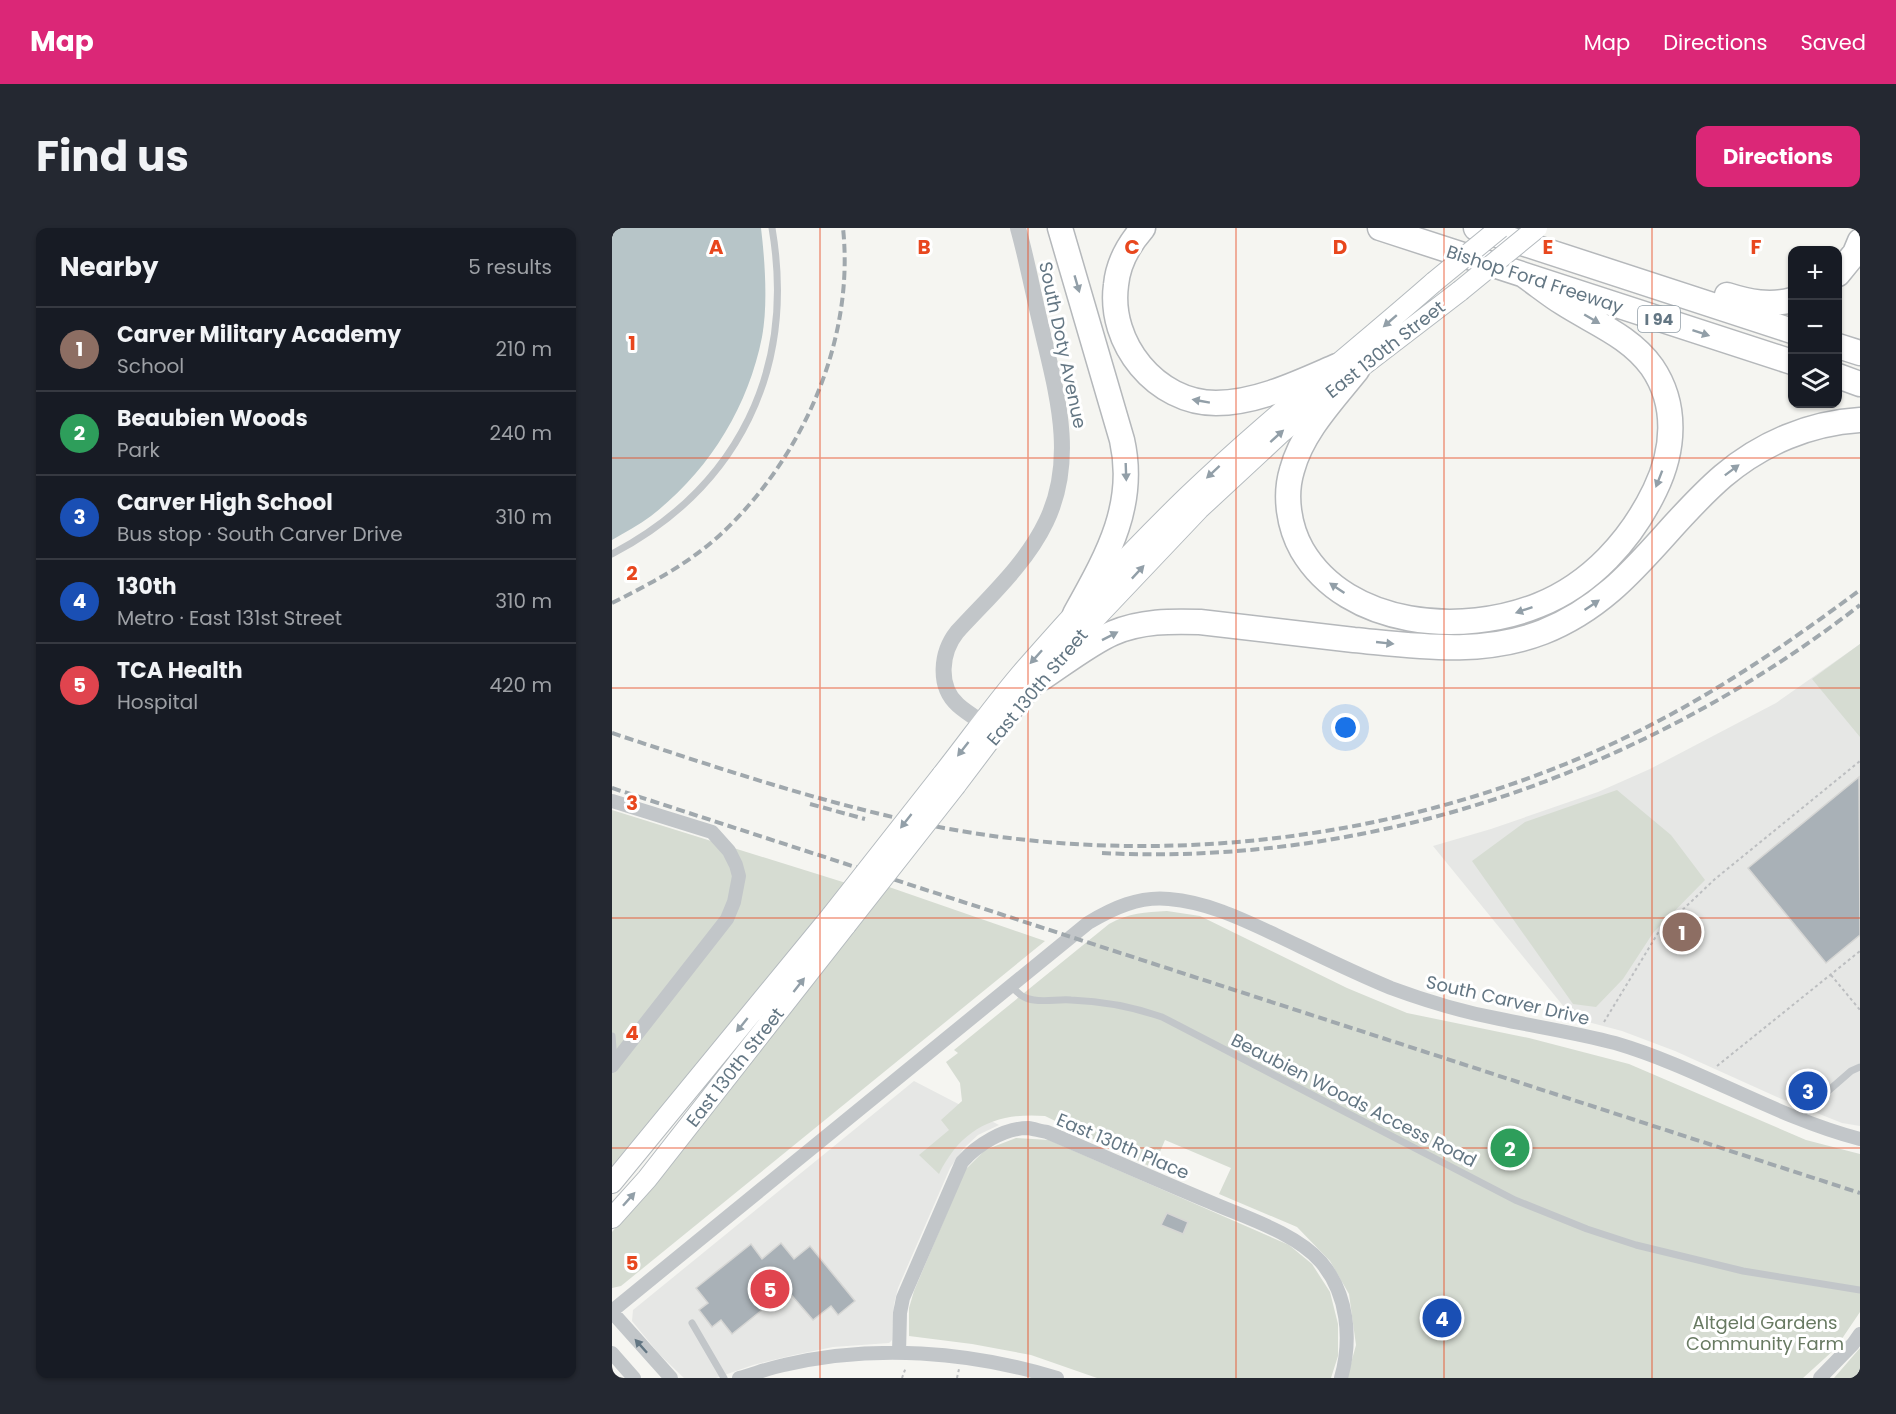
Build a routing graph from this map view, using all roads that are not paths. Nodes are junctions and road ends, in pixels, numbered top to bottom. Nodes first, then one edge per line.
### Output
1 (772, 228) edge
2 (1018, 228) edge
3 (1060, 228) edge
4 (1143, 228) edge
5 (1380, 228) edge
6 (1476, 228) edge
7 (1500, 228) edge
8 (1537, 228) edge
9 (1860, 242) edge
10 (1842, 269) edge
11 (1525, 276) junction
12 (1640, 282) junction
13 (1788, 301) edge
14 (1788, 331) edge
15 (1842, 347) edge
16 (1860, 353) edge
17 (1788, 361) edge
18 (1347, 368) junction
19 (1842, 377) edge
20 (1860, 384) edge
21 (1860, 420) edge
22 (612, 554) edge
23 (1075, 614) junction
24 (1042, 678) junction
25 (990, 728) junction
26 (612, 801) edge
27 (839, 920) junction
28 (1011, 986) junction
29 (612, 1036) edge
30 (613, 1065) edge
31 (1860, 1067) edge
32 (1796, 1119) junction
33 (1860, 1139) edge
34 (612, 1183) edge
35 (612, 1218) edge
36 (1860, 1290) edge
37 (612, 1312) edge
38 (692, 1323) dead end
39 (1860, 1334) edge
40 (612, 1353) edge
41 (903, 1359) junction
42 (634, 1378) edge
43 (671, 1378) edge
44 (724, 1378) edge
45 (739, 1378) edge
46 (1057, 1378) edge
47 (1341, 1378) edge
48 (1820, 1378) edge

1 - 22 lane
2 - 25 street, South Doty Avenue
3 -> 23 highway
18 -> 4 highway
5 - 11 highway, Bishop Ford Freeway / I 94
6 - 12 highway, Bishop Ford Freeway / I 94
7 -> 18 main road, East 130th Street, bridge
8 - 18 main road, East 130th Street, bridge
9 - 10 highway
11 -> 17 highway, Bishop Ford Freeway / I 94
11 -> 18 highway
12 - 13 highway
12 - 14 highway, Bishop Ford Freeway / I 94
15 - 16 highway
18 -> 23 main road, East 130th Street
24 -> 18 main road, East 130th Street
19 - 20 highway
24 -> 21 highway
23 -> 25 main road, East 130th Street
24 - 25 main road, East 130th Street
25 - 27 main road, East 130th Street, bridge
26 - 30 street
27 -> 34 main road, East 130th Street
35 -> 27 main road, East 130th Street
28 - 32 street, South Carver Drive
28 - 36 lane, Beaubien Woods Access Road
28 - 37 street
29 - 30 lane
31 - 32 lane
32 - 33 street, South Carver Drive
43 -> 37 street
38 - 44 lane
39 - 48 street
40 - 42 street
41 - 45 street
41 - 46 street
41 - 47 street, East 130th Place

